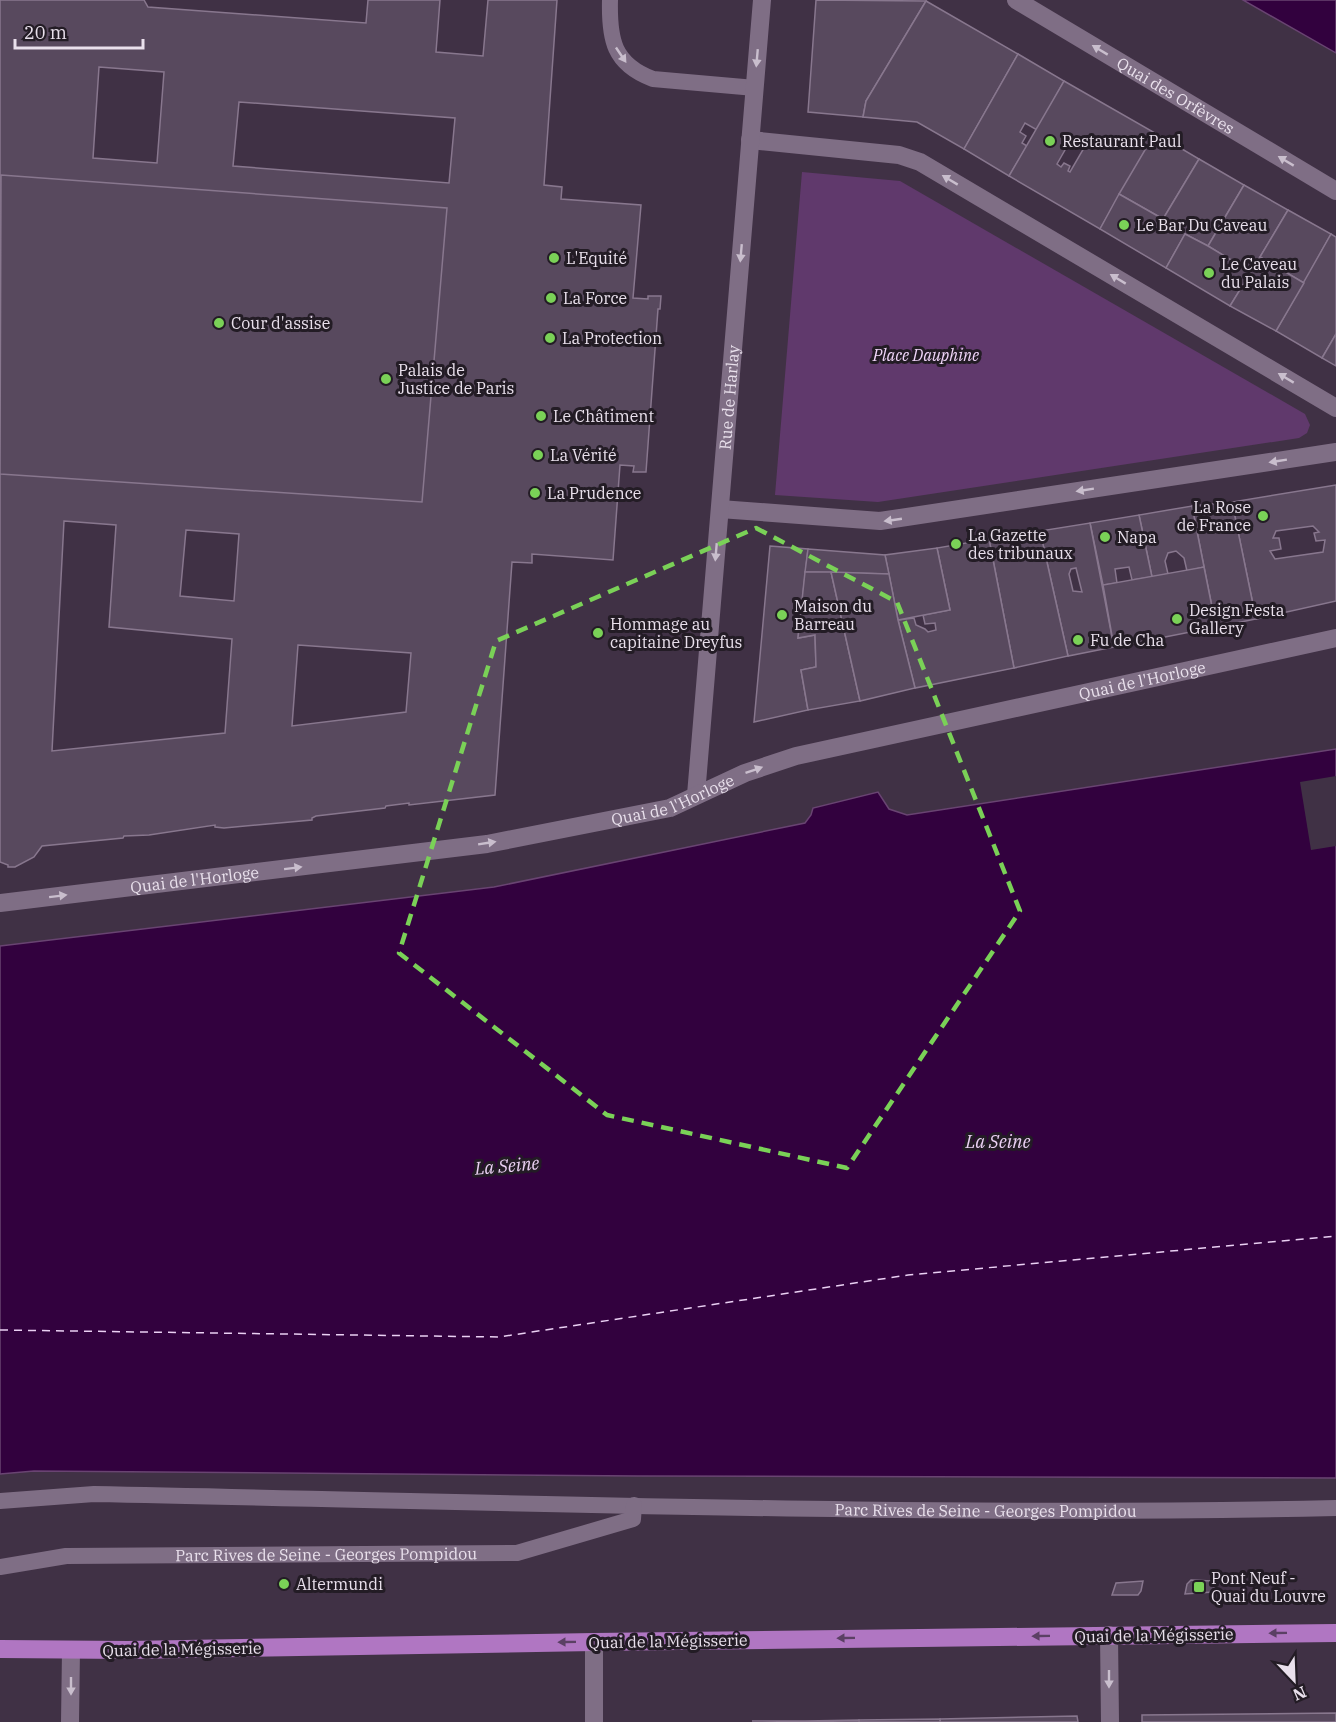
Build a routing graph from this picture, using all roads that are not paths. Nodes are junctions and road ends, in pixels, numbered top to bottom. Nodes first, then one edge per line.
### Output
1 (610, 0) edge
2 (762, 0) edge
3 (1016, 0) edge
4 (755, 88) junction
5 (750, 140) junction
6 (1336, 191) edge
7 (1336, 408) edge
8 (1336, 453) edge
9 (720, 509) junction
10 (1336, 638) edge
11 (696, 795) junction
12 (0, 903) edge
13 (0, 1501) edge
14 (633, 1505) junction
15 (1336, 1508) edge
16 (0, 1567) edge
17 (1336, 1633) edge
18 (1109, 1635) junction
19 (594, 1642) junction
20 (0, 1649) edge
21 (71, 1650) junction
22 (70, 1722) edge
23 (594, 1722) edge
24 (1110, 1722) edge

1 -> 4 lane
2 -> 4 street, Rue de Harlay
6 -> 3 street, Quai des Orfèvres
4 - 5 street, Rue de Harlay
7 -> 5 street
5 -> 9 street, Rue de Harlay
8 -> 9 street
9 -> 11 street, Rue de Harlay
11 -> 10 street, Quai de l'Horloge
12 -> 11 street, Quai de l'Horloge
13 - 14 lane, Parc Rives de Seine - Georges Pompidou
14 - 15 lane, Parc Rives de Seine - Georges Pompidou
14 - 16 lane, Parc Rives de Seine - Georges Pompidou
17 -> 18 main road, Quai de la Mégisserie
18 -> 19 main road, Quai de la Mégisserie
18 -> 24 street
19 -> 21 main road, Quai de la Mégisserie
19 - 23 street
20 - 21 main road, Quai de la Mégisserie
21 -> 22 street

